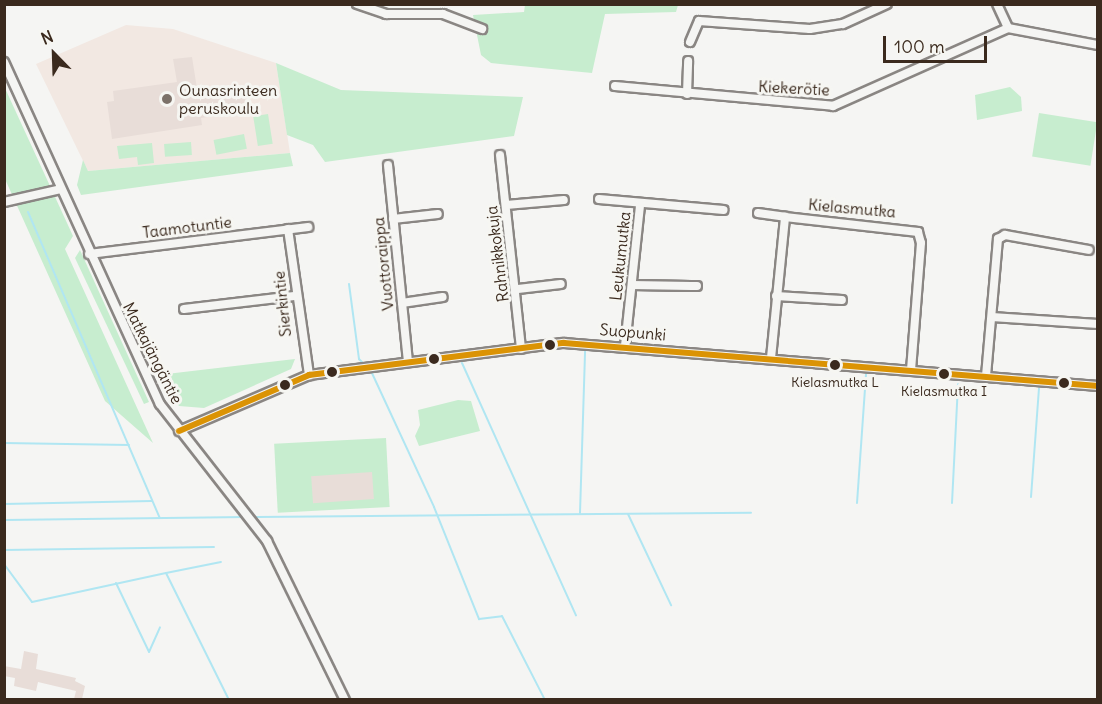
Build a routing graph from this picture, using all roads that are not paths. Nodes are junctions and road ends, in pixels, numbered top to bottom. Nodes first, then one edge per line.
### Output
1 (357, 4) edge
2 (887, 4) edge
3 (998, 4) edge
4 (1008, 28) junction
5 (482, 29) dead end
6 (690, 42) dead end
7 (1098, 45) edge
8 (688, 61) dead end
9 (4, 62) edge
10 (615, 86) dead end
11 (687, 94) junction
12 (500, 155) dead end
13 (388, 165) dead end
14 (61, 189) junction
15 (599, 199) dead end
16 (564, 200) dead end
17 (4, 202) edge
18 (506, 205) junction
19 (640, 205) junction
20 (724, 210) dead end
21 (758, 213) dead end
22 (438, 214) dead end
23 (785, 217) junction
24 (393, 219) junction
25 (308, 227) dead end
26 (288, 229) junction
27 (1089, 250) dead end
28 (89, 254) junction
29 (561, 284) dead end
30 (632, 285) junction
31 (697, 286) dead end
32 (518, 289) junction
33 (294, 296) junction
34 (776, 296) junction
35 (443, 297) dead end
36 (842, 300) dead end
37 (402, 303) junction
38 (184, 309) dead end
39 (992, 316) junction
40 (1098, 324) edge
41 (625, 346) junction
42 (521, 349) junction
43 (771, 358) junction
44 (408, 361) junction
45 (911, 370) junction
46 (309, 375) junction
47 (986, 376) junction
48 (1098, 386) edge
49 (179, 431) junction
50 (345, 699) edge

1 - 5 street
2 - 6 street
3 - 4 street
4 - 7 street
4 - 11 street, Kiekerötie
8 - 11 street
9 - 14 street, Matkajängäntie
10 - 11 street, Kiekerötie
12 - 18 street, Rahnikkokuja
13 - 24 street, Vuottoraippa
14 - 17 street
14 - 28 street, Matkajängäntie
15 - 19 street, Leukumutka
16 - 18 street
18 - 32 street, Rahnikkokuja
19 - 20 street, Leukumutka
19 - 30 street, Leukumutka
21 - 23 street
22 - 24 street
23 - 34 street, Kielasmutka
23 - 45 street, Kielasmutka
24 - 37 street, Vuottoraippa
25 - 26 street, Taamotuntie
26 - 28 street, Taamotuntie
26 - 33 street, Sierkintie
27 - 39 street
28 - 49 street, Matkajängäntie
29 - 32 street
30 - 31 street
30 - 41 street, Leukumutka
32 - 42 street, Rahnikkokuja
33 - 38 street
33 - 46 street, Sierkintie
34 - 36 street
34 - 43 street, Kielasmutka
35 - 37 street
37 - 44 street, Vuottoraippa
39 - 40 street
39 - 47 street
41 - 42 street, Suopunki
41 - 43 street, Suopunki
42 - 44 street, Suopunki
43 - 45 street, Suopunki
44 - 46 street, Suopunki
45 - 47 street, Suopunki
46 - 49 street, Suopunki
47 - 48 street, Suopunki
49 - 50 street, Matkajängäntie

